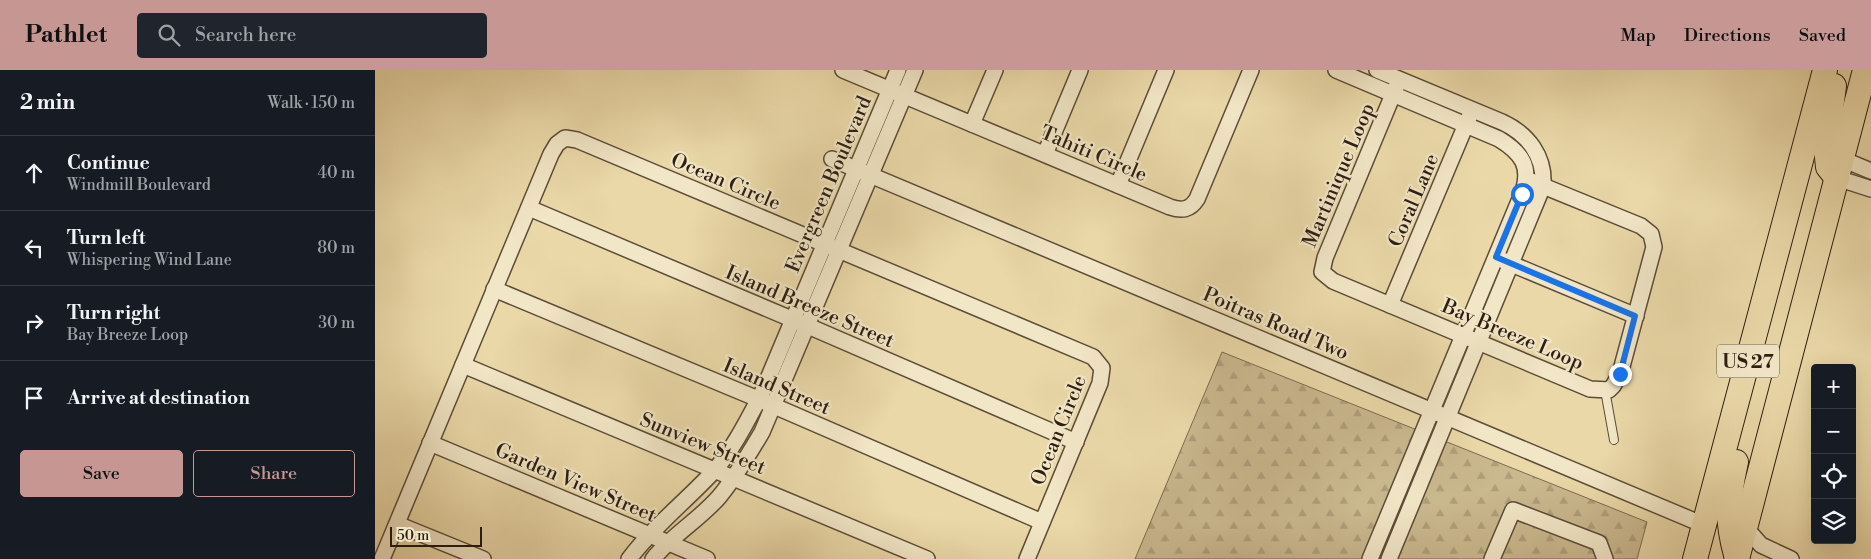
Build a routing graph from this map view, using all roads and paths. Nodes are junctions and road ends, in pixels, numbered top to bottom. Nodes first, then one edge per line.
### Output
1 (843, 70) edge
2 (898, 70) edge
3 (915, 70) edge
4 (995, 70) edge
5 (1080, 70) edge
6 (1166, 70) edge
7 (1251, 70) edge
8 (1336, 70) edge
9 (1377, 70) edge
10 (1825, 70) edge
11 (1837, 70) edge
12 (1865, 70) edge
13 (1399, 80) junction
14 (889, 90) junction
15 (1393, 94) junction
16 (904, 96) junction
17 (1472, 110) junction
18 (972, 124) junction
19 (1466, 124) junction
20 (1045, 154) junction
21 (832, 159) dead end
22 (1840, 168) junction
23 (856, 169) junction
24 (1871, 172) edge
25 (871, 176) junction
26 (1526, 179) junction
27 (1118, 185) junction
28 (1543, 186) junction
29 (1871, 189) edge
30 (529, 208) junction
31 (825, 244) junction
32 (840, 252) junction
33 (1496, 257) junction
34 (1774, 262) junction
35 (1511, 264) junction
36 (494, 289) junction
37 (1390, 305) junction
38 (1635, 316) junction
39 (793, 320) junction
40 (808, 326) junction
41 (1464, 336) junction
42 (1479, 342) junction
43 (463, 365) junction
44 (1605, 390) junction
45 (758, 399) junction
46 (773, 407) junction
47 (1432, 411) junction
48 (1448, 417) junction
49 (1614, 440) dead end
50 (1076, 442) junction
51 (429, 443) junction
52 (715, 470) junction
53 (733, 477) junction
54 (1042, 522) junction
55 (397, 524) junction
56 (1704, 525) junction
57 (1745, 526) junction
58 (649, 535) junction
59 (670, 543) junction
60 (382, 559) edge
61 (483, 559) edge
62 (629, 559) edge
63 (653, 559) edge
64 (707, 559) edge
65 (927, 559) edge
66 (1027, 559) edge
67 (1370, 559) edge
68 (1389, 559) edge
69 (1492, 559) edge
70 (1605, 559) edge
71 (1695, 559) edge
72 (1710, 559) edge
73 (1737, 559) edge
74 (1791, 559) edge

1 - 14 street, Tahiti Circle
2 - 14 street, Evergreen Boulevard
3 - 16 street, Evergreen Boulevard
4 - 18 street
5 - 20 street
6 - 27 street
7 - 27 street, Tahiti Circle
8 - 15 street
9 - 13 street
10 - 34 highway, US 27
11 - 22 highway
12 - 22 highway, US 27
13 - 15 street, Martinique Loop
13 - 17 street
14 - 16 street, Tahiti Circle
14 - 23 street, Evergreen Boulevard
15 - 19 street
15 - 37 street, Martinique Loop
16 - 18 street, Tahiti Circle
16 - 25 street, Evergreen Boulevard
17 - 19 street, Coral Lane
17 - 28 street
18 - 20 street, Tahiti Circle
19 - 26 street
19 - 37 street, Coral Lane
20 - 27 street, Tahiti Circle
21 - 23 street, Poitras Road Two
22 - 24 street
22 - 29 street
22 - 57 highway, US 27
23 - 25 street, Poitras Road Two
23 - 31 street, Evergreen Boulevard
25 - 32 street, Evergreen Boulevard
25 - 47 street, Poitras Road Two
26 - 28 street
26 - 33 street
28 - 35 street
28 - 38 street
30 - 31 street, Ocean Circle
30 - 36 street, Ocean Circle
30 - 39 street, Island Breeze Street
31 - 32 street, Ocean Circle
31 - 39 street, Evergreen Boulevard
32 - 40 street, Evergreen Boulevard
32 - 50 street, Ocean Circle
33 - 35 street
33 - 41 street
34 - 56 highway, US 27
34 - 73 highway
35 - 38 street
35 - 42 street
36 - 43 street, Ocean Circle
36 - 45 street, Island Street
37 - 41 street, Bay Breeze Loop
38 - 44 street
39 - 40 street, Island Breeze Street
39 - 45 street, Evergreen Boulevard
40 - 46 street, Evergreen Boulevard
40 - 50 street, Island Breeze Street
41 - 42 street, Bay Breeze Loop
41 - 47 street
42 - 44 street, Bay Breeze Loop
42 - 48 street
43 - 51 street, Ocean Circle
43 - 52 street, Sunview Street
44 - 49 lane
45 - 46 street, Island Street
45 - 52 street, Evergreen Boulevard
46 - 53 street, Evergreen Boulevard
46 - 54 street, Island Street
47 - 48 street, Poitras Road Two
47 - 67 street
48 - 56 street, Poitras Road Two
48 - 68 street
50 - 54 street, Ocean Circle
51 - 55 street, Ocean Circle
51 - 58 street, Garden View Street
52 - 53 street, Sunview Street
52 - 58 street, Evergreen Boulevard
53 - 59 street, Evergreen Boulevard
53 - 65 street, Sunview Street
54 - 66 street, Ocean Circle
55 - 60 street, Ocean Circle
55 - 61 street
56 - 71 highway, US 27
56 - 72 highway
57 - 73 highway, US 27
57 - 74 street
58 - 59 street, Garden View Street
58 - 62 street, Evergreen Boulevard
59 - 63 street, Evergreen Boulevard
59 - 64 street, Garden View Street
69 - 70 street

